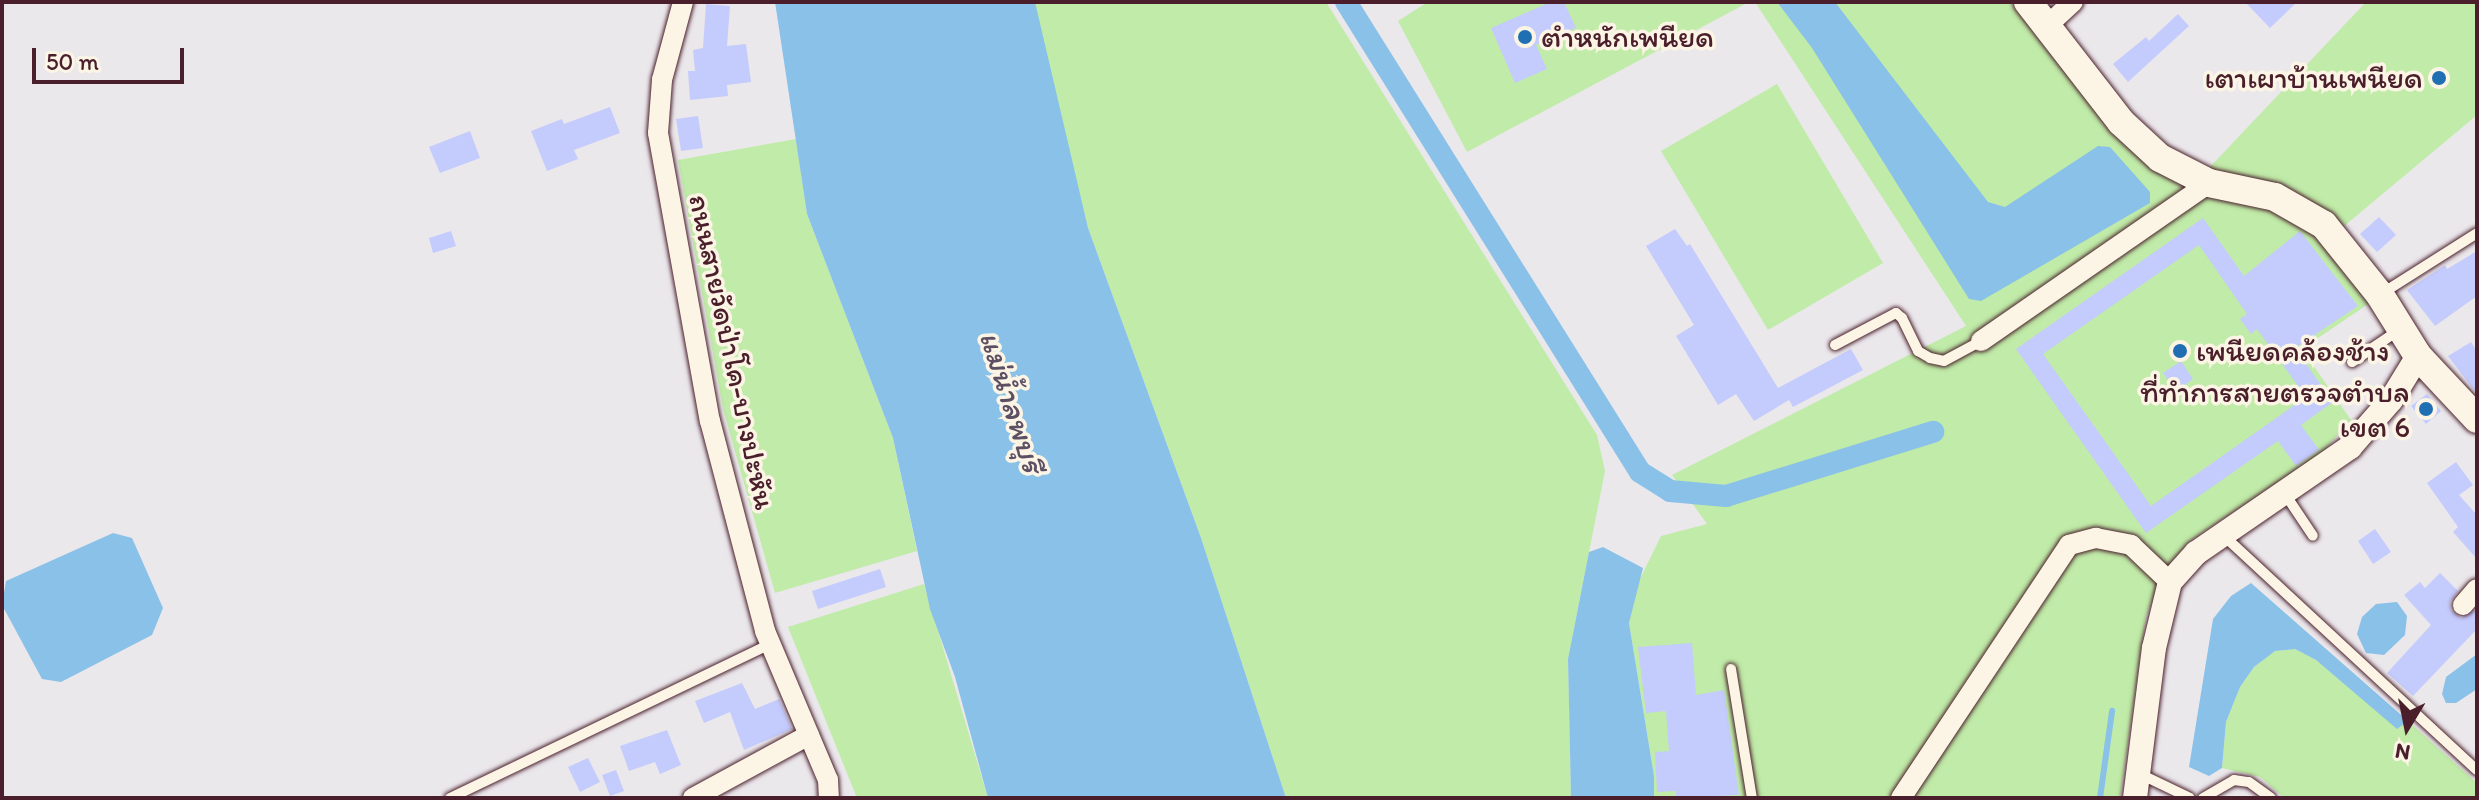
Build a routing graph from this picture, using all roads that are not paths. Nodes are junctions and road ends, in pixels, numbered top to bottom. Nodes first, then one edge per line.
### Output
1 (683, 2) edge
2 (2028, 2) edge
3 (2073, 2) edge
4 (2048, 25) junction
5 (2209, 183) junction
6 (2477, 233) edge
7 (2380, 295) junction
8 (2401, 328) junction
9 (1981, 341) joint
10 (1835, 345) dead end
11 (2418, 356) junction
12 (2352, 362) dead end
13 (2477, 419) edge
14 (2284, 493) junction
15 (2223, 535) junction
16 (2313, 536) dead end
17 (2170, 582) junction
18 (2477, 589) edge
19 (2463, 605) dead end
20 (770, 644) junction
21 (1731, 669) dead end
22 (809, 735) junction
23 (2477, 770) edge
24 (2138, 773) junction
25 (450, 798) edge
26 (693, 798) edge
27 (829, 798) edge
28 (1752, 798) edge
29 (1901, 798) edge
30 (2135, 798) edge
31 (2190, 798) edge
32 (2203, 798) edge
33 (2271, 798) edge

1 - 20 street, ถนนสายวัดป่าโค-บางปะหัน
2 - 4 main road
3 - 4 street
4 - 5 main road
5 - 7 main road
5 - 9 street
6 - 7 lane
7 - 8 main road
8 - 11 main road
8 - 12 lane
9 - 10 lane
11 - 13 main road
11 - 14 street
14 - 15 street
14 - 16 lane
15 - 17 street
15 - 23 lane
17 - 24 street
17 - 29 street
18 - 19 street
20 - 22 street, ถนนสายวัดป่าโค-บางปะหัน
20 - 25 lane
21 - 28 lane
22 - 26 street
22 - 27 street, ถนนสายวัดป่าโค-บางปะหัน
24 - 30 street
24 - 31 lane
32 - 33 lane

